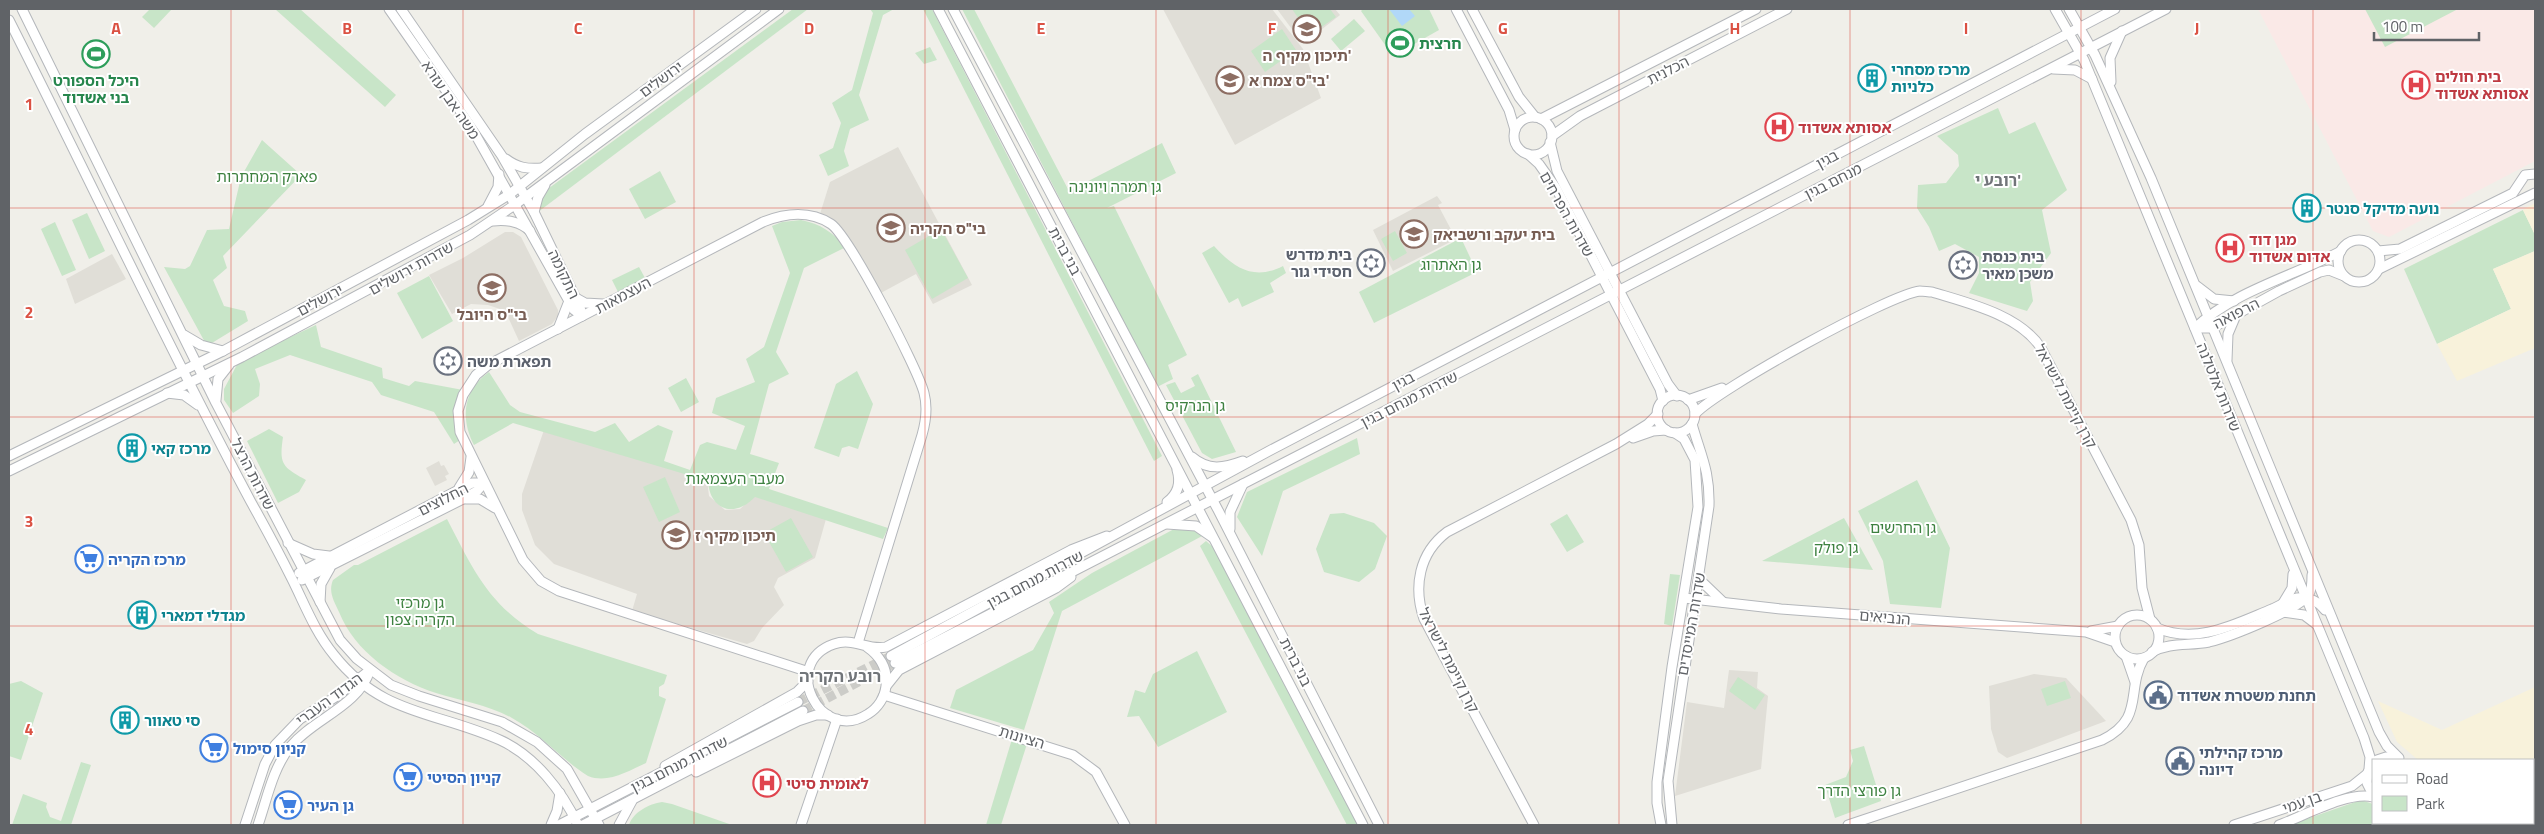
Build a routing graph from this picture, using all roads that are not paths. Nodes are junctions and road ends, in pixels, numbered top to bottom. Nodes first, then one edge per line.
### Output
1 (22, 9) edge
2 (389, 9) edge
3 (401, 9) edge
4 (756, 9) edge
5 (779, 9) edge
6 (938, 9) edge
7 (953, 9) edge
8 (1456, 9) edge
9 (1472, 9) edge
10 (1756, 9) edge
11 (1787, 9) edge
12 (2055, 9) edge
13 (2069, 9) edge
14 (2115, 9) edge
15 (2166, 9) edge
16 (9, 20) edge
17 (2080, 27) junction
18 (2122, 31) junction
19 (2070, 32) junction
20 (2092, 47) junction
21 (2080, 52) junction
22 (2046, 70) junction
23 (2092, 79) junction
24 (2112, 90) junction
25 (1538, 118) junction
26 (1515, 130) junction
27 (1551, 139) junction
28 (1528, 154) junction
29 (502, 156) junction
30 (542, 168) junction
31 (499, 174) junction
32 (2535, 174) edge
33 (548, 180) junction
34 (519, 186) junction
35 (510, 194) junction
36 (2535, 194) edge
37 (525, 197) junction
38 (516, 204) junction
39 (486, 209) junction
40 (534, 212) junction
41 (492, 221) junction
42 (532, 233) junction
43 (2341, 251) junction
44 (2378, 252) junction
45 (2379, 269) junction
46 (1610, 273) junction
47 (2344, 276) junction
48 (1600, 278) junction
49 (2194, 282) junction
50 (1620, 292) junction
51 (1611, 296) junction
52 (572, 300) junction
53 (2237, 300) junction
54 (606, 304) junction
55 (2236, 314) junction
56 (582, 316) junction
57 (2207, 316) junction
58 (2195, 328) junction
59 (2212, 328) junction
60 (558, 330) junction
61 (182, 333) junction
62 (223, 351) junction
63 (242, 356) junction
64 (197, 364) junction
65 (2227, 364) junction
66 (183, 370) junction
67 (202, 375) junction
68 (1743, 379) junction
69 (189, 381) junction
70 (162, 394) junction
71 (1677, 396) junction
72 (1688, 400) junction
73 (1664, 401) junction
74 (216, 403) junction
75 (204, 412) junction
76 (1658, 414) junction
77 (1695, 414) junction
78 (1692, 424) junction
79 (1666, 430) junction
80 (1675, 433) junction
81 (1616, 444) junction
82 (1185, 448) junction
83 (1269, 452) junction
84 (9, 456) edge
85 (1172, 456) junction
86 (471, 457) junction
87 (9, 471) edge
88 (484, 483) junction
89 (1243, 484) junction
90 (1205, 486) junction
91 (457, 492) junction
92 (1192, 493) junction
93 (463, 499) junction
94 (1212, 499) junction
95 (1199, 506) junction
96 (498, 511) junction
97 (1148, 517) junction
98 (1164, 524) junction
99 (1120, 531) junction
100 (1231, 536) junction
101 (288, 543) junction
102 (1218, 545) junction
103 (332, 555) junction
104 (1101, 556) junction
105 (2291, 563) junction
106 (332, 566) junction
107 (302, 571) junction
108 (2312, 572) junction
109 (307, 579) junction
110 (1699, 579) junction
111 (293, 580) junction
112 (2142, 588) junction
113 (1684, 598) junction
114 (2306, 598) junction
115 (1696, 599) junction
116 (1723, 602) junction
117 (320, 605) junction
118 (2281, 609) junction
119 (2133, 615) junction
120 (2330, 616) junction
121 (2150, 619) junction
122 (2118, 626) junction
123 (2318, 626) junction
124 (2157, 628) junction
125 (2086, 632) junction
126 (2115, 642) junction
127 (858, 643) junction
128 (867, 647) junction
129 (2152, 652) junction
130 (2126, 656) junction
131 (2144, 658) junction
132 (370, 670) junction
133 (808, 677) junction
134 (356, 679) junction
135 (2135, 684) junction
136 (363, 686) junction
137 (885, 691) junction
138 (798, 702) tunnel mouth
139 (803, 711) tunnel mouth
140 (828, 715) junction
141 (837, 719) junction
142 (2380, 759) edge
143 (2401, 759) edge
144 (2370, 769) edge
145 (672, 779) junction
146 (646, 781) junction
147 (560, 792) junction
148 (2372, 794) edge
149 (2372, 796) edge
150 (634, 799) junction
151 (591, 808) junction
152 (576, 821) edge
153 (598, 822) edge
154 (245, 825) edge
155 (258, 825) edge
156 (551, 825) edge
157 (559, 825) edge
158 (583, 825) edge
159 (619, 825) edge
160 (801, 825) edge
161 (1125, 825) edge
162 (1363, 825) edge
163 (1379, 825) edge
164 (1534, 825) edge
165 (1661, 825) edge
166 (1672, 825) edge
167 (1848, 825) edge
168 (2234, 825) edge
169 (2280, 825) edge

1 - 61 main road, שדרות הרצל
2 - 31 main road, משה אבן עזרא
3 - 29 main road, משה אבן עזרא
4 - 30 main road, ירושלים
5 - 33 main road, שדרות ירושלים
6 - 85 main road, בני ברית
7 - 82 main road, בני ברית
8 - 26 main road
9 - 25 main road
10 - 25 main road, הכלנית
11 - 27 main road, הכלנית
12 - 19 main road, שדרות אלטלנה
13 - 17 main road, שדרות אלטלנה
14 - 17 main road
15 - 18 main road
16 - 66 main road, שדרות הרצל
17 - 19 main road
17 - 20 main road, שדרות אלטלנה
18 - 20 main road
18 - 24 main road
19 - 21 main road, שדרות אלטלנה
19 - 46 main road, בגין
20 - 21 main road
20 - 24 main road, שדרות אלטלנה
21 - 22 main road
21 - 23 main road, שדרות אלטלנה
22 - 23 main road
22 - 50 main road, מנחם בגין
23 - 58 main road, שדרות אלטלנה
24 - 49 main road, שדרות אלטלנה
25 - 26 main road
25 - 27 main road
26 - 28 main road
27 - 28 main road
27 - 46 main road, שדרות הפרחים
28 - 48 main road, שדרות הפרחים
29 - 30 main road
29 - 34 main road, משה אבן עזרא
30 - 34 main road
31 - 35 main road, משה אבן עזרא
31 - 39 main road
32 - 44 main road
33 - 37 main road, שדרות ירושלים
33 - 40 main road
34 - 35 main road, ירושלים
34 - 37 main road, התקומה
35 - 38 main road, התקומה
35 - 39 main road, ירושלים
36 - 45 main road
37 - 38 main road, שדרות ירושלים
37 - 40 main road, התקומה
38 - 41 main road, שדרות ירושלים
38 - 42 main road, התקומה
39 - 62 main road, ירושלים
40 - 52 main road, התקומה
41 - 42 main road
41 - 63 main road, שדרות ירושלים
42 - 52 main road, התקומה
43 - 44 main road
43 - 47 main road
43 - 53 main road, הרפואה
44 - 45 main road
45 - 47 main road
46 - 48 main road
46 - 50 main road
47 - 55 main road, הרפואה
48 - 51 main road
48 - 83 main road, בגין
49 - 53 main road
49 - 57 main road, שדרות אלטלנה
50 - 51 main road, שדרות מנחם בגין
50 - 71 main road
51 - 73 main road
51 - 89 main road, שדרות מנחם בגין
52 - 54 main road
52 - 56 main road, התקומה
52 - 60 main road
53 - 57 main road, הרפואה
54 - 56 main road, העצמאות
54 - 127 main road, העצמאות
55 - 59 main road, הרפואה
55 - 65 main road
56 - 60 main road, העצמאות
57 - 58 main road, הרפואה
57 - 59 main road, שדרות אלטלנה
58 - 59 main road, הרפואה
58 - 105 main road, שדרות אלטלנה
59 - 65 main road, שדרות אלטלנה
60 - 86 main road, העצמאות
61 - 62 main road
61 - 64 main road, שדרות הרצל
62 - 64 main road
63 - 67 main road, שדרות ירושלים
63 - 74 main road
64 - 66 main road
64 - 67 main road, שדרות הרצל
65 - 108 main road, שדרות אלטלנה
66 - 69 main road, שדרות הרצל
66 - 84 main road
67 - 69 main road, שדרות ירושלים
67 - 74 main road, שדרות הרצל
68 - 72 main road, קרן קיימת לישראל
68 - 77 main road, קרן קיימת לישראל
68 - 112 main road, קרן קיימת לישראל
69 - 70 main road, שדרות ירושלים
69 - 75 main road, שדרות הרצל
70 - 75 main road
70 - 87 main road, שדרות ירושלים
71 - 72 main road
71 - 73 main road
72 - 77 main road
73 - 76 main road
74 - 101 main road, שדרות הרצל
75 - 111 main road, שדרות הרצל
76 - 79 main road
76 - 81 main road, קרן קיימת לישראל
77 - 78 main road
78 - 80 main road
78 - 110 main road, שדרות המייסדים
79 - 80 main road
79 - 81 main road, קרן קיימת לישראל
80 - 113 main road, שדרות המייסדים
81 - 164 main road, קרן קיימת לישראל
82 - 83 main road
82 - 90 main road, בני ברית
83 - 90 main road, בגין
85 - 92 main road, בני ברית
85 - 97 main road
86 - 88 main road, העצמאות
86 - 91 main road
88 - 91 main road, החלוצים
88 - 93 main road, החלוצים
88 - 96 main road, העצמאות
89 - 94 main road, שדרות מנחם בגין
89 - 100 main road
90 - 92 main road, שדרות מנחם בגין
90 - 94 main road, בני ברית
91 - 103 main road, החלוצים
92 - 95 main road, בני ברית
92 - 97 main road, שדרות מנחם בגין
93 - 96 main road
93 - 106 main road, החלוצים
94 - 95 main road, שדרות מנחם בגין
94 - 100 main road, בני ברית
95 - 98 main road
95 - 102 main road, בני ברית
96 - 133 main road, העצמאות
97 - 99 main road, שדרות מנחם בגין
98 - 102 main road
98 - 104 main road
99 - 104 main road, שדרות מנחם בגין
99 - 128 main road
100 - 163 main road, בני ברית
101 - 103 main road
101 - 107 main road, שדרות הרצל
102 - 162 main road, בני ברית
103 - 107 main road, החלוצים
104 - 137 main road
105 - 114 main road, שדרות אלטלנה
105 - 118 main road
106 - 109 main road, החלוצים
106 - 117 main road
107 - 109 main road, שדרות הרצל
107 - 111 main road, החלוצים
108 - 114 main road
108 - 120 main road, שדרות אלטלנה
109 - 111 main road, החלוצים
109 - 117 main road, שדרות הרצל
110 - 115 main road, שדרות המייסדים
110 - 116 main road
111 - 134 main road, שדרות הרצל
112 - 119 main road, קרן קיימת לישראל
112 - 121 main road, קרן קיימת לישראל
113 - 115 main road, הנביאים
113 - 165 main road, שדרות המייסדים
114 - 118 main road
114 - 120 main road
114 - 123 main road, שדרות אלטלנה
115 - 116 main road, הנביאים
115 - 166 main road, שדרות המייסדים
116 - 125 main road, הנביאים
117 - 132 main road, שדרות הרצל
118 - 123 main road
118 - 124 main road
118 - 129 main road
119 - 121 main road
119 - 122 main road
120 - 143 main road, שדרות אלטלנה
121 - 124 main road
122 - 125 main road, הנביאים
122 - 126 main road
123 - 144 main road, שדרות אלטלנה
124 - 129 main road
125 - 126 main road, הנביאים
126 - 130 main road
127 - 128 main road
127 - 133 main road
128 - 137 main road
129 - 131 main road
130 - 131 main road
130 - 135 main road
131 - 135 main road
132 - 134 main road, הגדוד העברי
132 - 136 main road, הגדוד העברי
132 - 151 main road, שדרות הרצל
133 - 140 main road
133 - 146 main road
134 - 136 main road, שדרות הרצל
134 - 154 main road, הגדוד העברי
135 - 167 main road
136 - 147 main road, שדרות הרצל
136 - 155 main road, הגדוד העברי
137 - 141 main road
137 - 161 main road, הציונות
138 - 146 main road, שדרות מנחם בגין
139 - 145 main road, שדרות מנחם בגין
140 - 141 main road
140 - 145 main road
141 - 160 main road
142 - 143 main road
144 - 148 main road, שדרות אלטלנה
144 - 168 main road, בן עמי
145 - 150 main road, שדרות מנחם בגין
146 - 151 main road, שדרות מנחם בגין
147 - 152 main road, שדרות הרצל
147 - 156 main road
149 - 169 main road
150 - 153 main road, שדרות מנחם בגין
150 - 159 main road
151 - 152 main road, שדרות מנחם בגין
151 - 153 main road, שדרות הרצל
152 - 157 main road, שדרות מנחם בגין
153 - 158 main road, שדרות מנחם בגין

